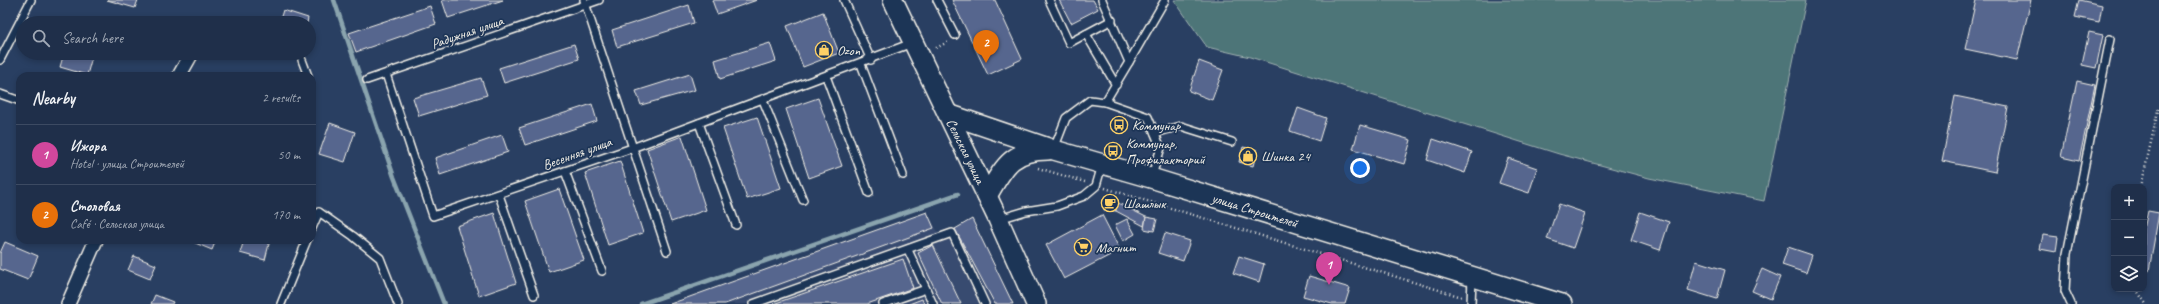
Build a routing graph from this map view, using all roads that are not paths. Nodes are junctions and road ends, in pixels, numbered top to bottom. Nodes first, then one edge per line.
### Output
1 (31, 0) edge
2 (599, 0) edge
3 (844, 0) edge
4 (893, 0) edge
5 (937, 0) edge
6 (1049, 0) edge
7 (1102, 0) edge
8 (1165, 0) edge
9 (585, 2) edge
10 (23, 16) edge
11 (1112, 20) junction
12 (16, 29) edge
13 (1086, 34) junction
14 (955, 35) dead end
15 (2110, 39) dead end
16 (914, 43) junction
17 (0, 60) edge
18 (188, 60) edge
19 (302, 60) dead end
20 (871, 60) junction
21 (1129, 62) junction
22 (861, 64) junction
23 (181, 72) edge
24 (306, 72) edge
25 (386, 74) junction
26 (826, 76) junction
27 (367, 80) dead end
28 (1116, 85) junction
29 (0, 94) edge
30 (16, 100) edge
31 (763, 100) junction
32 (1105, 102) junction
33 (948, 114) junction
34 (699, 123) junction
35 (1155, 133) junction
36 (1232, 142) dead end
37 (632, 148) junction
38 (1054, 150) junction
39 (1102, 164) junction
40 (565, 171) junction
41 (903, 175) dead end
42 (1151, 178) junction
43 (869, 193) dead end
44 (499, 195) junction
45 (987, 196) junction
46 (803, 200) dead end
47 (316, 212) edge
48 (998, 220) junction
49 (736, 225) dead end
50 (94, 244) edge
51 (305, 244) edge
52 (908, 250) junction
53 (667, 251) dead end
54 (602, 271) dead end
55 (1472, 276) junction
56 (926, 289) junction
57 (534, 295) dead end
58 (1472, 302) edge
59 (68, 304) edge
60 (281, 304) edge
61 (398, 304) edge
62 (753, 304) edge
63 (883, 304) edge
64 (933, 304) edge
65 (985, 304) edge
66 (1036, 304) edge
67 (1562, 304) edge
68 (2071, 304) edge

1 - 10 lane
2 - 9 lane, Радужная улица
3 - 20 lane
4 - 16 main road, Сельская улица
5 - 14 lane
6 - 13 lane
7 - 11 lane
8 - 21 lane
9 - 25 lane, Радужная улица
9 - 37 lane
11 - 13 lane
11 - 21 lane
12 - 17 lane
13 - 28 lane
15 - 68 lane
16 - 20 lane, Весенняя улица
16 - 33 main road, Сельская улица
18 - 23 street
19 - 24 lane
20 - 22 lane, Весенняя улица
21 - 28 lane
22 - 26 lane, Весенняя улица
22 - 41 lane
25 - 27 lane, Радужная улица
25 - 44 lane, Весенняя улица
26 - 31 lane, Весенняя улица
26 - 43 lane
28 - 32 lane
29 - 30 lane
31 - 34 lane, Весенняя улица
31 - 46 lane
32 - 35 lane
32 - 38 lane
33 - 38 main road, улица Строителей
33 - 45 main road, Сельская улица
34 - 37 lane, Весенняя улица
34 - 49 lane
35 - 36 lane
35 - 42 lane
37 - 40 lane, Весенняя улица
37 - 53 lane
38 - 39 main road, улица Строителей
38 - 45 main road
39 - 42 main road, улица Строителей
39 - 48 lane
40 - 44 lane, Весенняя улица
40 - 54 lane
42 - 55 main road, улица Строителей
44 - 57 lane
45 - 48 main road, Сельская улица
47 - 61 lane
48 - 66 main road, Сельская улица
50 - 59 street
51 - 60 lane
52 - 56 lane
52 - 62 lane
52 - 65 lane
55 - 58 lane
55 - 67 main road, улица Строителей
56 - 63 lane
56 - 64 lane

